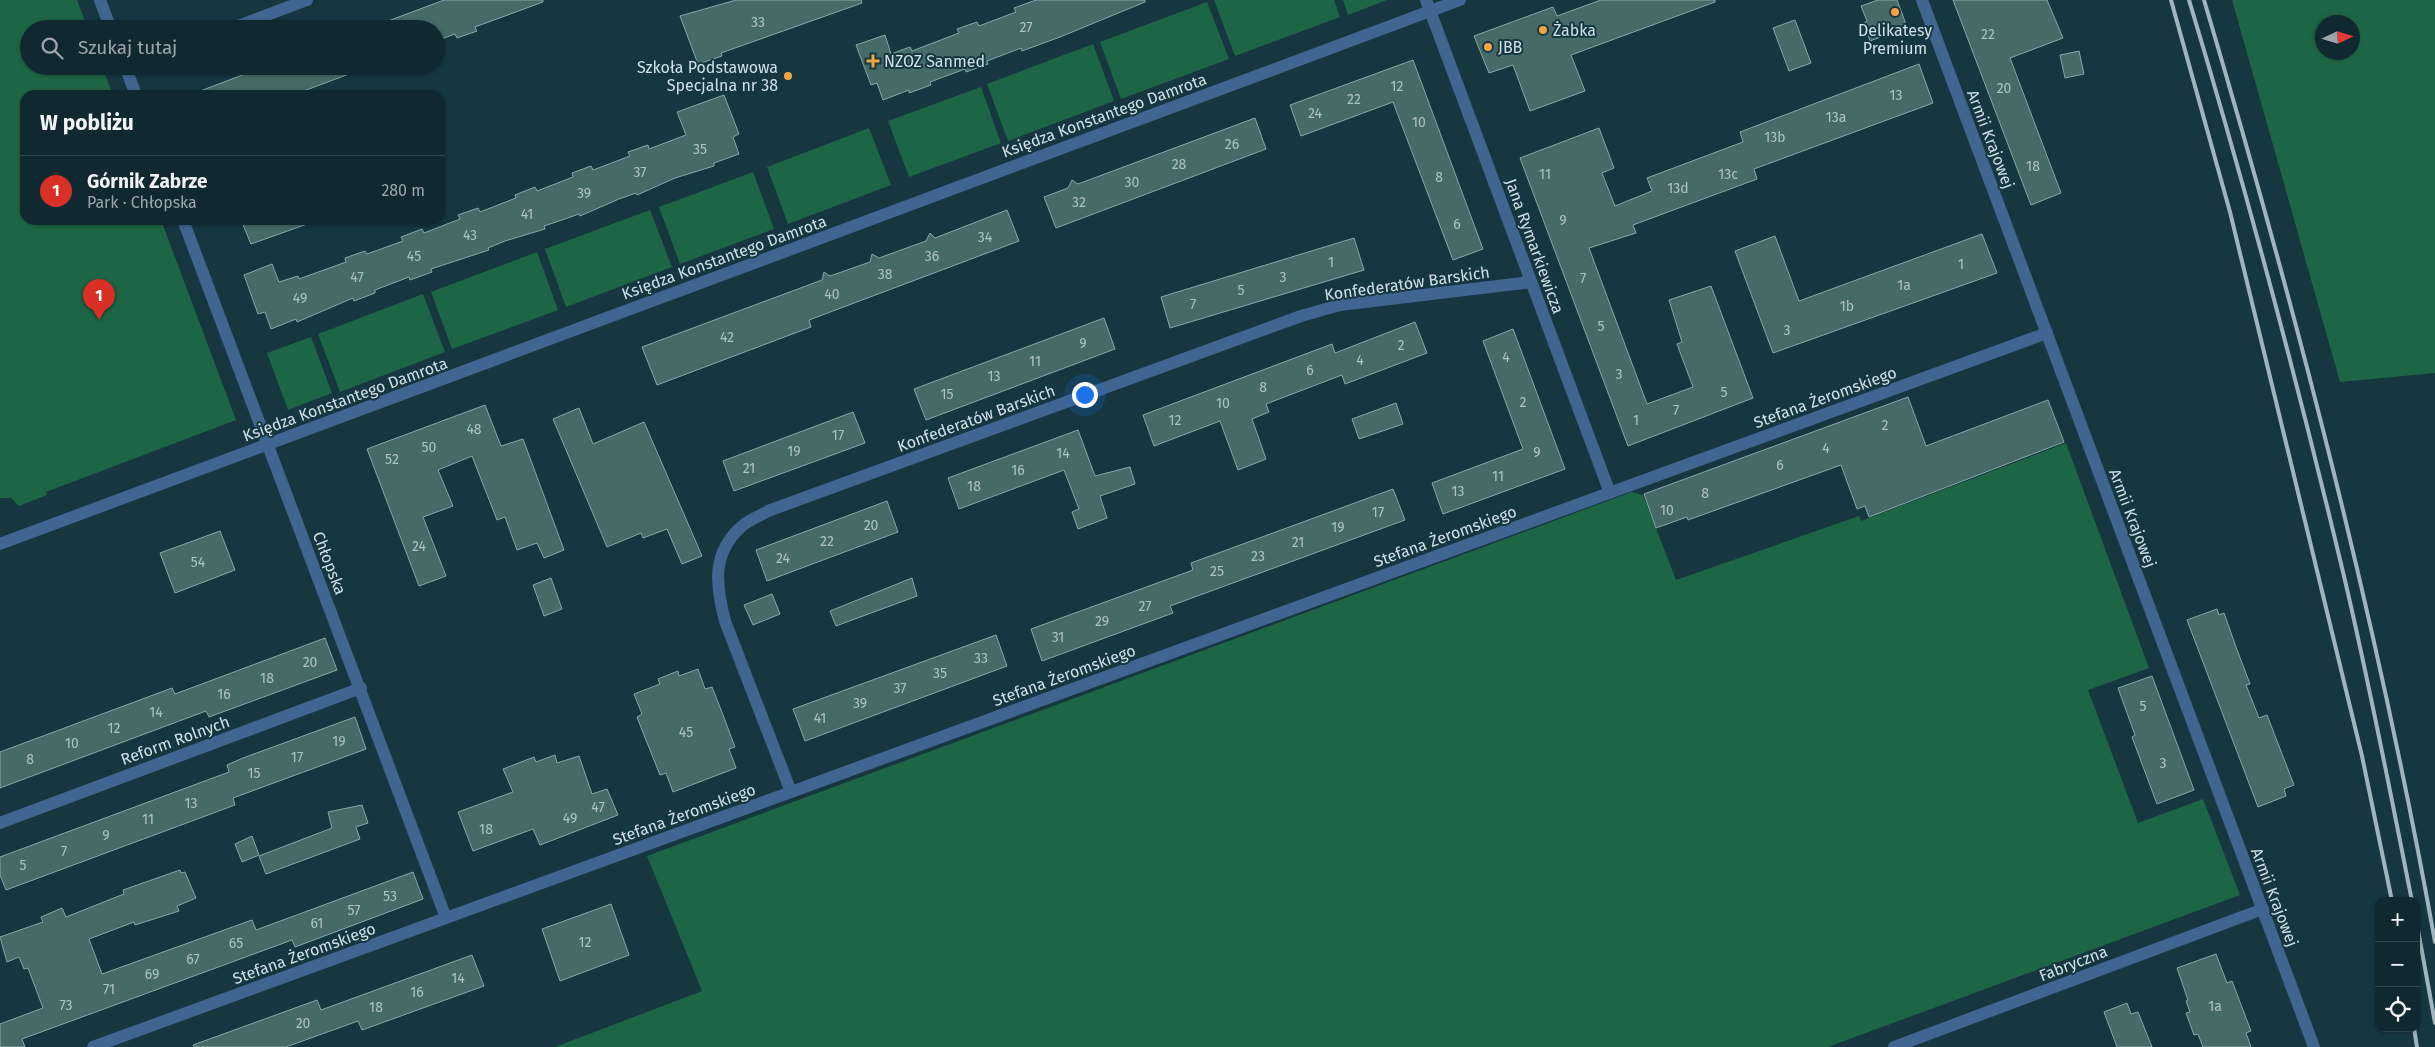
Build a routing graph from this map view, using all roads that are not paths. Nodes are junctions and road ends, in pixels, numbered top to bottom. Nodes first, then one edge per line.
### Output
1 (100, 0) edge
2 (307, 0) edge
3 (1460, 0) edge
4 (1922, 0) edge
5 (1428, 6) edge
6 (107, 20) edge
7 (254, 20) edge
8 (130, 75) edge
9 (134, 90) edge
10 (185, 225) edge
11 (1531, 282) junction
12 (2047, 333) junction
13 (268, 445) junction
14 (1610, 493) junction
15 (0, 544) edge
16 (361, 688) junction
17 (791, 792) junction
18 (0, 823) edge
19 (2263, 909) junction
20 (446, 918) junction
21 (93, 1047) edge
22 (1894, 1047) edge
23 (2314, 1047) edge

1 - 6 street
2 - 7 street
3 - 5 street, Księdza Konstantego Damrota
4 - 12 street, Armii Krajowej
5 - 11 street, Jana Rymarkiewicza
5 - 13 street, Księdza Konstantego Damrota
8 - 9 street
10 - 13 street, Chłopska
11 - 14 street, Jana Rymarkiewicza
11 - 17 street, Konfederatów Barskich
12 - 14 street, Stefana Żeromskiego
12 - 19 street, Armii Krajowej
13 - 15 street, Księdza Konstantego Damrota
13 - 16 street, Chłopska
14 - 17 street, Stefana Żeromskiego
16 - 18 street, Reform Rolnych
16 - 20 street, Chłopska
17 - 20 street, Stefana Żeromskiego
19 - 22 street, Fabryczna
19 - 23 street, Armii Krajowej
20 - 21 street, Stefana Żeromskiego

